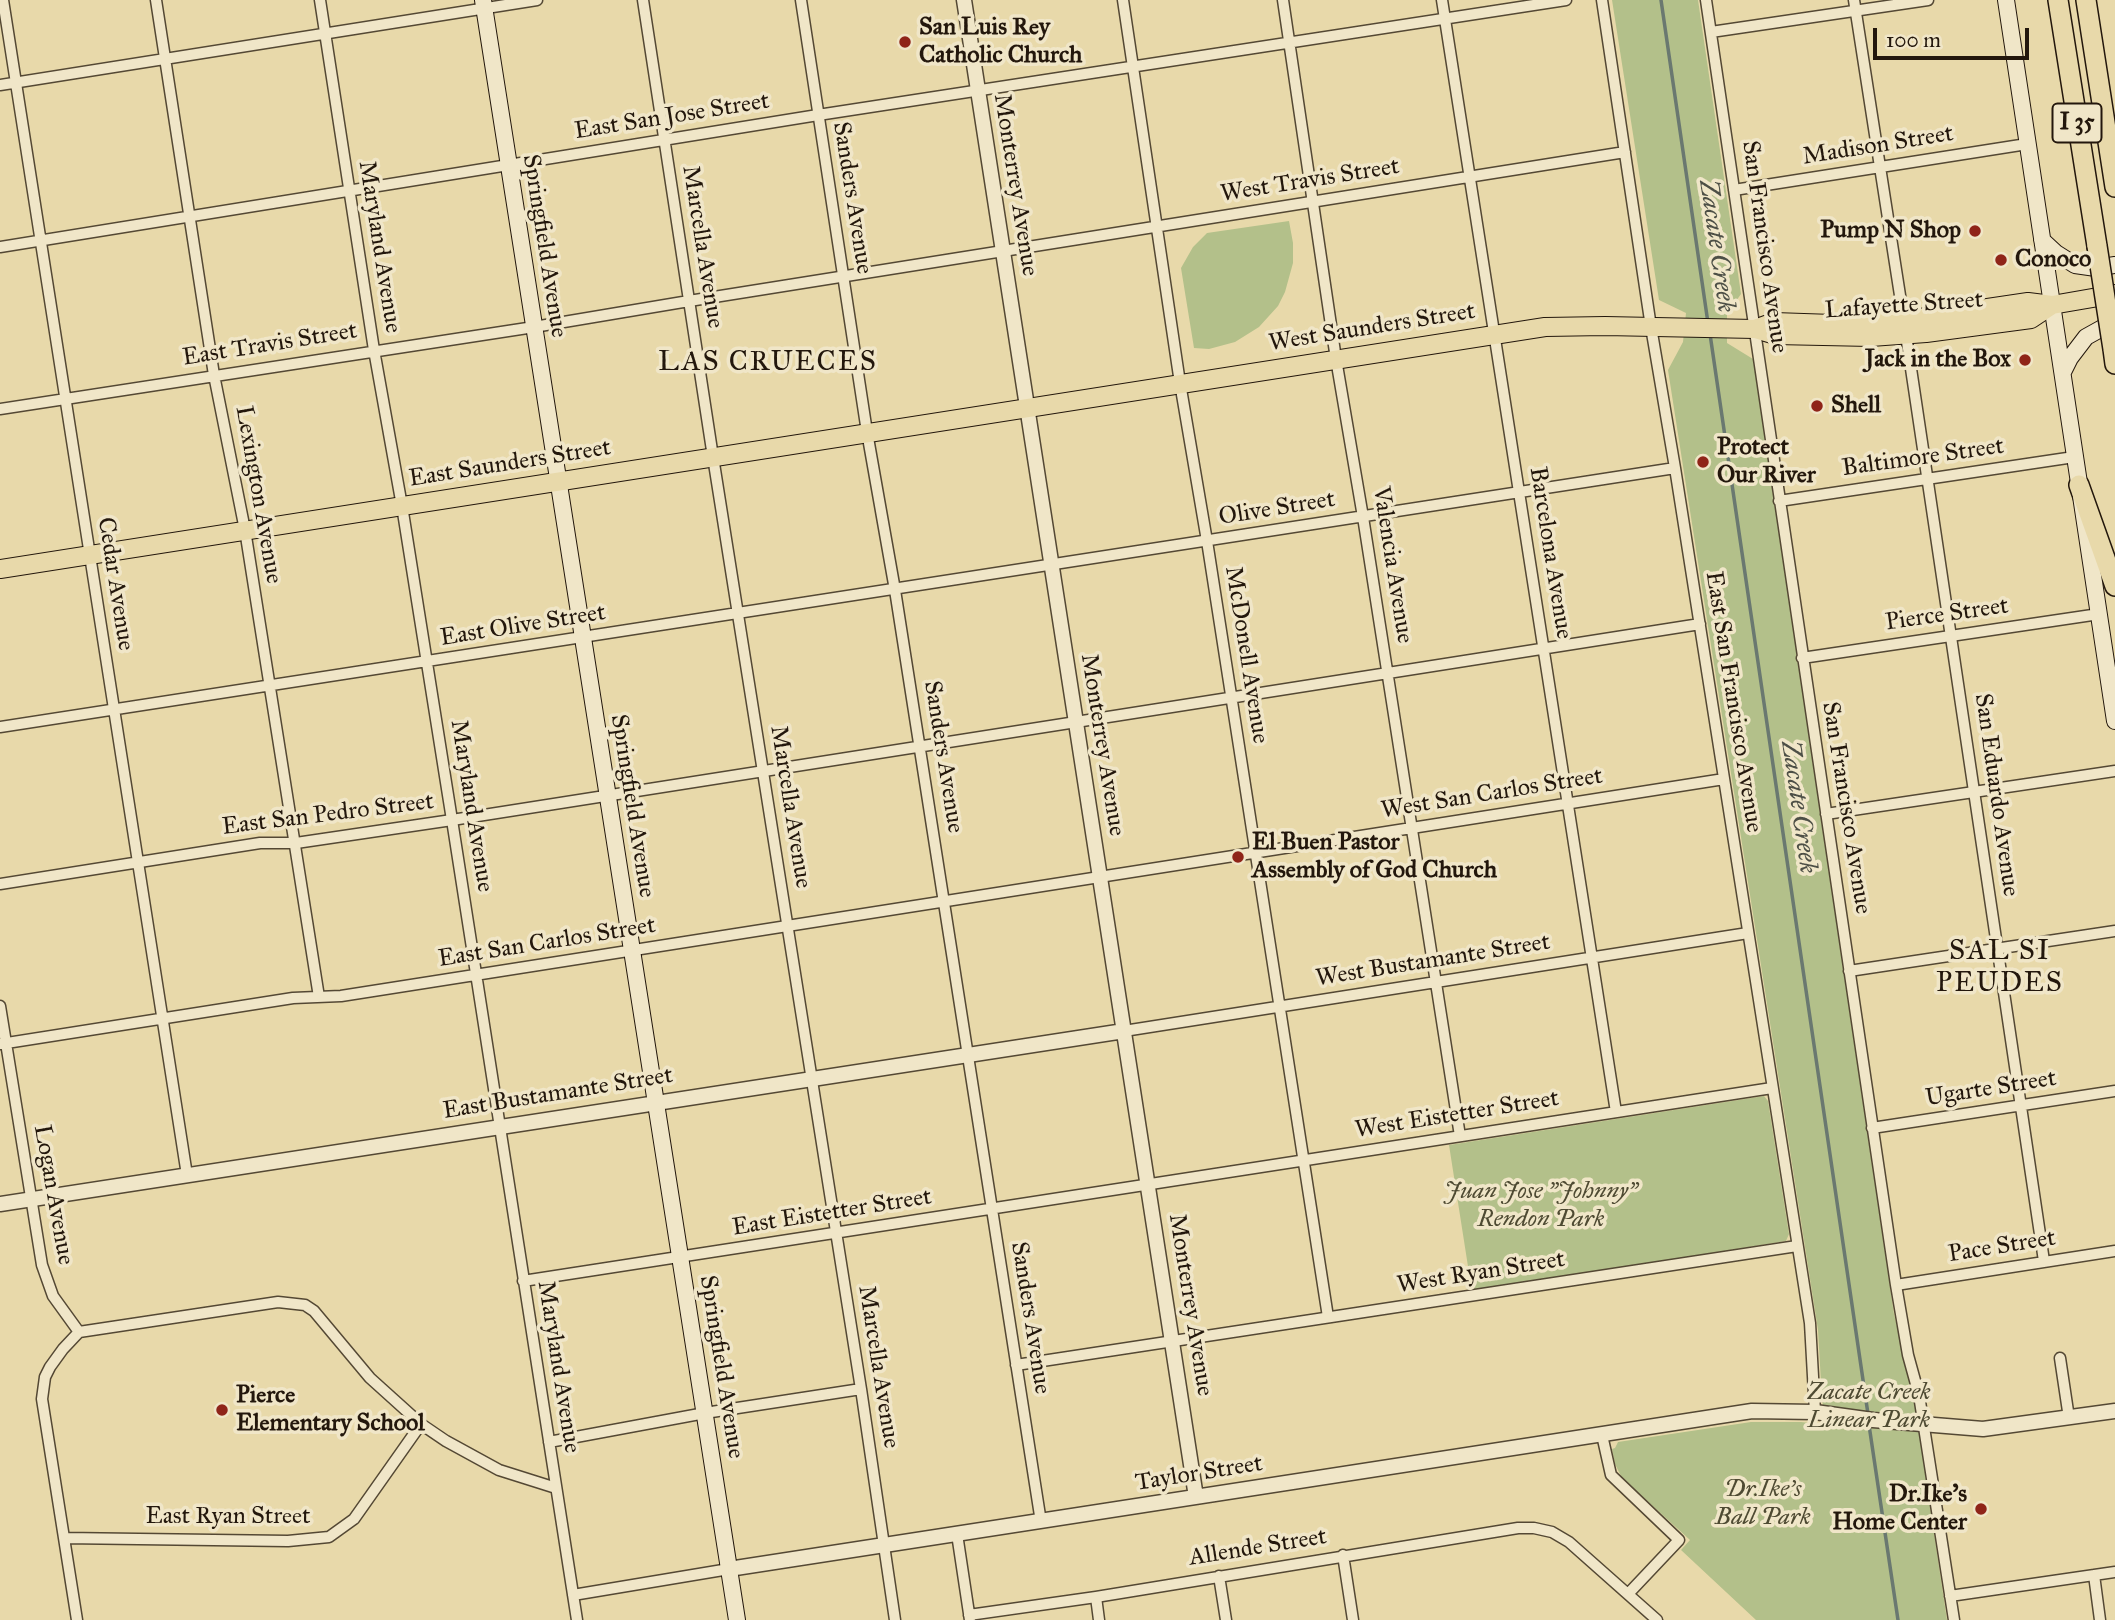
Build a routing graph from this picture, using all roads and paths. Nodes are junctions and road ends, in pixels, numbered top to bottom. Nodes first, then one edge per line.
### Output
1 (3, 0) edge
2 (156, 0) edge
3 (320, 0) edge
4 (537, 0) edge
5 (643, 0) edge
6 (801, 0) edge
7 (964, 0) edge
8 (1123, 0) edge
9 (1283, 0) edge
10 (1442, 0) edge
11 (1566, 0) edge
12 (1601, 0) edge
13 (1706, 0) edge
14 (1928, 0) edge
15 (2006, 0) edge
16 (2058, 0) edge
17 (2086, 0) edge
18 (483, 4) edge
19 (1854, 5) edge
20 (1445, 19) junction
21 (1711, 32) junction
22 (325, 34) junction
23 (1289, 43) junction
24 (165, 59) junction
25 (1133, 67) junction
26 (16, 82) junction
27 (0, 85) edge
28 (978, 91) junction
29 (818, 115) junction
30 (664, 139) junction
31 (2028, 144) junction
32 (1625, 152) junction
33 (509, 165) junction
34 (1880, 167) junction
35 (1469, 177) junction
36 (2115, 187) edge
37 (1734, 190) junction
38 (349, 191) junction
39 (1314, 202) junction
40 (190, 217) junction
41 (1158, 227) junction
42 (2042, 240) junction
43 (41, 241) junction
44 (0, 247) edge
45 (1003, 252) junction
46 (2115, 265) edge
47 (843, 276) junction
48 (2115, 294) edge
49 (689, 300) junction
50 (2052, 305) junction
51 (2115, 326) edge
52 (534, 327) junction
53 (1651, 327) junction
54 (1727, 328) joint
55 (1905, 328) junction
56 (1755, 329) junction
57 (1494, 334) junction
58 (374, 350) junction
59 (2114, 357) edge
60 (1336, 359) junction
61 (2063, 372) junction
62 (215, 375) junction
63 (1180, 383) junction
64 (65, 398) junction
65 (1027, 407) junction
66 (0, 409) edge
67 (867, 432) junction
68 (713, 457) junction
69 (2074, 457) junction
70 (1675, 468) junction
71 (1928, 479) junction
72 (557, 481) junction
73 (2079, 485) junction
74 (1519, 493) junction
75 (1779, 501) junction
76 (402, 506) junction
77 (1363, 517) junction
78 (245, 530) junction
79 (1208, 541) junction
80 (89, 555) junction
81 (1051, 565) junction
82 (0, 569) edge
83 (2115, 586) edge
84 (895, 590) junction
85 (738, 614) junction
86 (2099, 614) junction
87 (1700, 624) junction
88 (1951, 635) junction
89 (582, 638) junction
90 (1544, 648) junction
91 (1802, 658) junction
92 (426, 662) junction
93 (1388, 672) junction
94 (270, 686) junction
95 (1232, 697) junction
96 (114, 710) junction
97 (2115, 720) edge
98 (1076, 721) junction
99 (0, 727) edge
100 (919, 746) junction
101 (763, 771) junction
102 (2115, 771) edge
103 (1724, 779) junction
104 (1974, 792) junction
105 (607, 796) junction
106 (1568, 803) junction
107 (1826, 814) junction
108 (452, 820) junction
109 (1412, 828) junction
110 (296, 844) junction
111 (1256, 852) junction
112 (138, 862) junction
113 (1100, 876) junction
114 (0, 884) edge
115 (944, 901) junction
116 (788, 926) junction
117 (2115, 931) edge
118 (1748, 933) junction
119 (1998, 948) junction
120 (632, 950) junction
121 (1592, 957) junction
122 (1849, 971) junction
123 (476, 975) junction
124 (1436, 982) junction
125 (319, 997) junction
126 (0, 1006) edge
127 (1280, 1007) junction
128 (163, 1019) junction
129 (1124, 1031) junction
130 (3, 1044) edge
131 (968, 1055) junction
132 (812, 1078) junction
133 (1772, 1088) junction
134 (2115, 1091) edge
135 (656, 1102) junction
136 (2021, 1105) junction
137 (1616, 1112) junction
138 (499, 1126) junction
139 (1872, 1128) junction
140 (1460, 1136) junction
141 (1304, 1161) junction
142 (187, 1175) junction
143 (1148, 1185) junction
144 (30, 1199) junction
145 (0, 1204) edge
146 (992, 1209) junction
147 (836, 1233) junction
148 (1797, 1246) junction
149 (2115, 1251) edge
150 (681, 1257) junction
151 (2044, 1261) junction
152 (523, 1280) junction
153 (1896, 1285) junction
154 (1328, 1317) junction
155 (79, 1332) junction
156 (1172, 1341) junction
157 (2060, 1358) dead end
158 (1016, 1365) junction
159 (860, 1389) junction
160 (2115, 1411) edge
161 (1815, 1412) junction
162 (705, 1413) junction
163 (2069, 1418) junction
164 (421, 1424) junction
165 (1924, 1425) junction
166 (1602, 1435) junction
167 (549, 1442) junction
168 (556, 1488) junction
169 (1196, 1497) junction
170 (1041, 1521) junction
171 (957, 1534) junction
172 (64, 1538) junction
173 (884, 1546) junction
174 (1343, 1555) junction
175 (729, 1569) junction
176 (2115, 1572) edge
177 (2094, 1575) junction
178 (1219, 1576) junction
179 (1628, 1594) junction
180 (573, 1595) junction
181 (1950, 1596) junction
182 (1096, 1597) junction
183 (970, 1617) edge
184 (77, 1620) edge
185 (577, 1620) edge
186 (737, 1620) edge
187 (895, 1620) edge
188 (1099, 1620) edge
189 (1226, 1620) edge
190 (1353, 1620) edge
191 (1657, 1620) edge
192 (1954, 1620) edge
193 (2100, 1620) edge

1 - 26 street, Cedar Avenue
2 - 24 street, Lexington Avenue
3 - 22 street, Maryland Avenue
4 - 18 street
5 - 30 street, Marcella Avenue
6 - 29 street, Sanders Avenue
7 - 28 street, Monterrey Avenue
8 - 25 street, McDonell Avenue
9 - 23 street, Valencia Avenue
10 - 20 street, Barcelona Avenue
11 - 20 street, East San Jose Street
12 - 32 street, East San Francisco Avenue
13 - 21 street, San Francisco Avenue
14 - 19 street
15 - 31 main road
16 - 59 highway, I 35, bridge
17 - 36 highway, I 35
18 - 22 street
18 - 33 main road, Springfield Avenue
19 - 21 street
19 - 34 street, San Eduardo Avenue
20 - 23 street, East San Jose Street
20 - 35 street, Barcelona Avenue
21 - 37 street, San Francisco Avenue
22 - 24 street
22 - 38 street, Maryland Avenue
23 - 25 street, East San Jose Street
23 - 39 street, Valencia Avenue
24 - 26 street
24 - 40 street, Lexington Avenue
25 - 28 street, East San Jose Street
25 - 41 street, McDonell Avenue
26 - 27 street
26 - 43 street, Cedar Avenue
28 - 29 street, East San Jose Street
28 - 45 street, Monterrey Avenue
29 - 30 street, East San Jose Street
29 - 47 street, Sanders Avenue
30 - 33 street, East San Jose Street
30 - 49 street, Marcella Avenue
31 - 34 street, Madison Street
31 - 42 main road
32 - 35 street, West Travis Street
32 - 53 street, East San Francisco Avenue
33 - 38 street, East San Jose Street
33 - 52 main road, Springfield Avenue
34 - 37 street, Madison Street
34 - 55 street, San Eduardo Avenue
35 - 39 street, West Travis Street
35 - 57 street, Barcelona Avenue
37 - 56 street, San Francisco Avenue
38 - 40 street, East San Jose Street
38 - 58 street, Maryland Avenue
39 - 41 street, West Travis Street
39 - 60 street, Valencia Avenue
40 - 43 street, East San Jose Street
40 - 62 street, Lexington Avenue
41 - 45 street, West Travis Street
41 - 63 street, McDonell Avenue
42 - 46 main road
42 - 50 main road
43 - 44 street, East San Jose Street
43 - 64 street, Cedar Avenue
45 - 47 street, East Travis Street
45 - 65 street, Monterrey Avenue
47 - 49 street, East Travis Street
47 - 67 street, Sanders Avenue
48 - 50 main road, Lafayette Street
49 - 52 street, East Travis Street
49 - 68 street, Marcella Avenue
50 - 55 main road, Lafayette Street
50 - 61 main road
51 - 61 main road
52 - 58 street, East Travis Street
52 - 72 main road, Springfield Avenue
53 - 54 main road, West Saunders Street
53 - 57 main road, West Saunders Street
53 - 70 street, East San Francisco Avenue
54 - 56 main road, Lafayette Street
55 - 56 main road, Lafayette Street
55 - 71 street, San Eduardo Avenue
56 - 75 street, San Francisco Avenue
57 - 60 main road, West Saunders Street
57 - 74 street, Barcelona Avenue
58 - 62 street, East Travis Street
58 - 76 street, Maryland Avenue
60 - 63 main road, West Saunders Street
60 - 77 street, Valencia Avenue
61 - 69 main road
62 - 64 street, East Travis Street
62 - 78 street, Lexington Avenue
63 - 65 main road, West Saunders Street
63 - 79 street, McDonell Avenue
64 - 66 street, East Travis Street
64 - 80 street, Cedar Avenue
65 - 67 main road, East Saunders Street
65 - 81 street, Monterrey Avenue
67 - 68 main road, East Saunders Street
67 - 84 street, Sanders Avenue
68 - 72 main road, East Saunders Street
68 - 85 street, Marcella Avenue
69 - 71 street, Baltimore Street
69 - 73 main road
70 - 74 street, Olive Street
70 - 87 street, East San Francisco Avenue
71 - 75 street, Baltimore Street
71 - 88 street, San Eduardo Avenue
72 - 76 main road, East Saunders Street
72 - 89 main road, Springfield Avenue
73 - 83 highway
73 - 86 main road
74 - 77 street, Olive Street
74 - 90 street, Barcelona Avenue
75 - 91 street, San Francisco Avenue
76 - 78 main road, East Saunders Street
76 - 92 street, Maryland Avenue
77 - 79 street, Olive Street
77 - 93 street, Valencia Avenue
78 - 80 main road, East Saunders Street
78 - 94 street, Lexington Avenue
79 - 81 street, Olive Street
79 - 95 street, McDonell Avenue
80 - 82 main road, East Saunders Street
80 - 96 street, Cedar Avenue
81 - 84 street, East Olive Street
81 - 98 street, Monterrey Avenue
84 - 85 street, East Olive Street
84 - 100 street, Sanders Avenue
85 - 89 street, East Olive Street
85 - 101 street, Marcella Avenue
86 - 88 street, Pierce Street
86 - 97 main road
87 - 90 street, East San Pedro Street
87 - 103 street, East San Francisco Avenue
88 - 91 street, Pierce Street
88 - 104 street, San Eduardo Avenue
89 - 92 street, East Olive Street
89 - 105 main road, Springfield Avenue
90 - 93 street, East San Pedro Street
90 - 106 street, Barcelona Avenue
91 - 107 street, San Francisco Avenue
92 - 94 street, East Olive Street
92 - 108 street, Maryland Avenue
93 - 95 street, East San Pedro Street
93 - 109 street, Valencia Avenue
94 - 96 street, East Olive Street
94 - 110 street, Lexington Avenue
95 - 98 street, East San Pedro Street
95 - 111 street, McDonell Avenue
96 - 99 street, East Olive Street
96 - 112 street, Cedar Avenue
98 - 100 street, East San Pedro Street
98 - 113 street, Monterrey Avenue
100 - 101 street, East San Pedro Street
100 - 115 street, Sanders Avenue
101 - 105 street, East San Pedro Street
101 - 116 street, Marcella Avenue
102 - 104 street
103 - 106 street, West San Carlos Street
103 - 118 street, East San Francisco Avenue
104 - 107 street
104 - 119 street, San Eduardo Avenue
105 - 108 street, East San Pedro Street
105 - 120 main road, Springfield Avenue
106 - 109 street, West San Carlos Street
106 - 121 street, Barcelona Avenue
107 - 122 street, San Francisco Avenue
108 - 110 street, East San Pedro Street
108 - 123 street, Maryland Avenue
109 - 111 street, West San Carlos Street
109 - 124 street, Valencia Avenue
110 - 112 street, East San Pedro Street
110 - 125 street, Lexington Avenue
111 - 113 street, West San Carlos Street
111 - 127 street, McDonell Avenue
112 - 114 street, East San Pedro Street
112 - 128 street, Cedar Avenue
113 - 115 street, East San Carlos Street
113 - 129 street, Monterrey Avenue
115 - 116 street, East San Carlos Street
115 - 131 street, Sanders Avenue
116 - 120 street, East San Carlos Street
116 - 132 street, Marcella Avenue
117 - 119 street
118 - 121 street, West Bustamante Street
118 - 133 street, East San Francisco Avenue
119 - 122 street
119 - 136 street, San Eduardo Avenue
120 - 123 street, East San Carlos Street
120 - 135 main road, Springfield Avenue
121 - 124 street, West Bustamante Street
121 - 137 street, Barcelona Avenue
122 - 139 street, San Francisco Avenue
123 - 125 street, East San Carlos Street
123 - 138 street, Maryland Avenue
124 - 127 street, West Bustamante Street
124 - 140 street, Valencia Avenue
125 - 128 street, East San Carlos Street
126 - 130 street, Logan Avenue
127 - 129 street, West Bustamante Street
127 - 141 street, McDonell Avenue
128 - 130 street, East San Carlos Street
128 - 142 street, Cedar Avenue
129 - 131 street, East Bustamante Street
129 - 143 street, Monterrey Avenue
130 - 144 street, Logan Avenue
131 - 132 street, East Bustamante Street
131 - 146 street, Sanders Avenue
132 - 135 street, East Bustamante Street
132 - 147 street, Marcella Avenue
133 - 137 street, West Eistetter Street
133 - 148 street, East San Francisco Avenue
134 - 136 street, Ugarte Street
135 - 138 street, East Bustamante Street
135 - 150 main road, Springfield Avenue
136 - 139 street, Ugarte Street
136 - 151 street, San Eduardo Avenue
137 - 140 street, West Eistetter Street
138 - 142 street, East Bustamante Street
138 - 152 street, Maryland Avenue
139 - 153 street, San Francisco Avenue
140 - 141 street, West Eistetter Street
141 - 143 street, West Eistetter Street
141 - 154 street, McDonell Avenue
142 - 144 street, East Bustamante Street
143 - 146 street, East Eistetter Street
143 - 156 street, Monterrey Avenue
144 - 145 street, East Bustamante Street
144 - 155 street, Logan Avenue
146 - 147 street, East Eistetter Street
146 - 158 street, Sanders Avenue
147 - 150 street, East Eistetter Street
147 - 159 street, Marcella Avenue
148 - 154 street, West Ryan Street
148 - 161 street, East San Francisco Avenue
149 - 151 street, Pace Street
150 - 152 street, East Eistetter Street
150 - 162 main road, Springfield Avenue
151 - 153 street, Pace Street
152 - 167 street, Maryland Avenue
153 - 165 street, San Francisco Avenue
154 - 156 street, West Ryan Street
155 - 164 street
155 - 172 street
156 - 158 street
156 - 169 street, Monterrey Avenue
157 - 163 street
158 - 170 street, Sanders Avenue
159 - 162 street
159 - 173 street, Marcella Avenue
160 - 163 street, Taylor Street
161 - 165 street, Taylor Street
161 - 166 street, Taylor Street
162 - 167 street
162 - 175 main road, Springfield Avenue
163 - 165 street, Taylor Street
164 - 168 street
164 - 172 street, East Ryan Street
165 - 181 street, San Francisco Avenue
166 - 169 street, Taylor Street
166 - 179 street
167 - 168 street, Maryland Avenue
168 - 180 street, Maryland Avenue
169 - 170 street, Taylor Street
170 - 171 street, Taylor Street
171 - 173 street, Taylor Street
171 - 183 street
172 - 184 street
173 - 175 street, Taylor Street
173 - 187 street, Marcella Avenue
174 - 178 street, Allende Street
174 - 179 street, Allende Street
174 - 190 street
175 - 180 street, Taylor Street
175 - 186 main road, Springfield Avenue
176 - 177 street
177 - 181 street
177 - 193 street
178 - 182 street, Allende Street
178 - 189 street
179 - 191 street
180 - 185 street, Maryland Avenue
181 - 192 street, San Francisco Avenue
182 - 183 street, Allende Street
182 - 188 street

